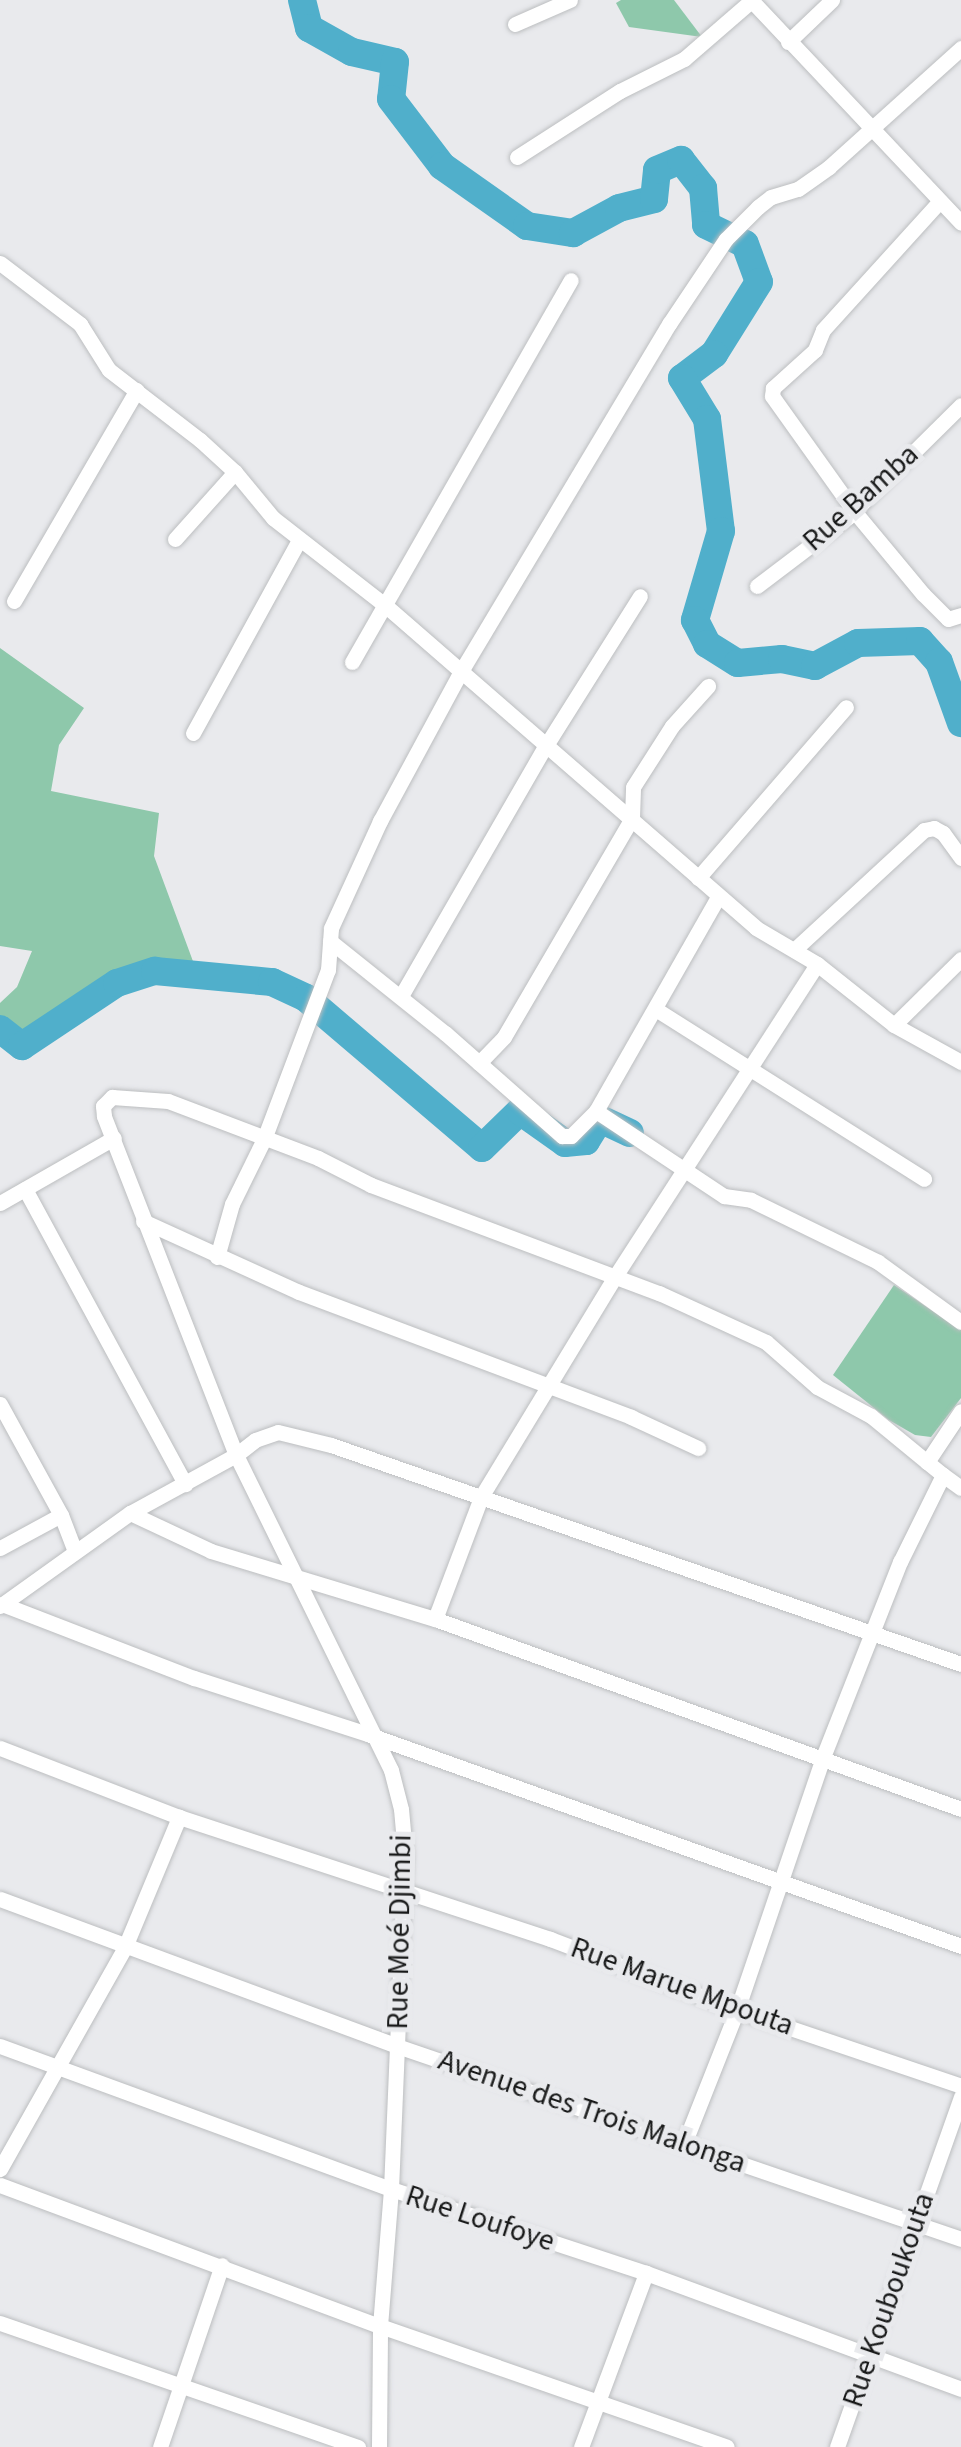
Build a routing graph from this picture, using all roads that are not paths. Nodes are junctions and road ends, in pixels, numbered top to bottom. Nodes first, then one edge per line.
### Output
1 (570, 0) edge
2 (751, 0) edge
3 (832, 0) edge
4 (514, 24) dead end
5 (788, 42) junction
6 (961, 48) edge
7 (873, 129) junction
8 (517, 157) dead end
9 (940, 202) junction
10 (961, 223) edge
11 (0, 263) edge
12 (571, 280) dead end
13 (137, 390) junction
14 (961, 405) edge
15 (235, 472) junction
16 (854, 511) junction
17 (174, 539) dead end
18 (298, 540) junction
19 (758, 586) dead end
20 (640, 596) dead end
21 (14, 600) dead end
22 (386, 606) junction
23 (961, 615) edge
24 (352, 662) dead end
25 (460, 673) junction
26 (708, 686) dead end
27 (846, 706) dead end
28 (193, 733) dead end
29 (545, 747) junction
30 (632, 818) junction
31 (961, 858) edge
32 (698, 878) junction
33 (718, 896) junction
34 (330, 941) junction
35 (794, 950) junction
36 (961, 959) edge
37 (817, 964) junction
38 (402, 996) junction
39 (657, 1010) junction
40 (894, 1024) junction
41 (961, 1062) edge
42 (479, 1063) junction
43 (750, 1068) junction
44 (596, 1111) junction
45 (114, 1138) junction
46 (264, 1139) junction
47 (683, 1170) junction
48 (924, 1179) dead end
49 (25, 1189) junction
50 (0, 1203) edge
51 (143, 1221) junction
52 (217, 1257) junction
53 (616, 1275) junction
54 (961, 1322) edge
55 (547, 1386) junction
56 (0, 1404) edge
57 (961, 1411) edge
58 (16, 1432) junction
59 (0, 1440) edge
60 (698, 1448) dead end
61 (236, 1454) junction
62 (927, 1462) junction
63 (944, 1475) junction
64 (185, 1484) junction
65 (961, 1488) edge
66 (481, 1497) junction
67 (130, 1513) junction
68 (61, 1515) junction
69 (0, 1548) edge
70 (75, 1552) junction
71 (294, 1576) junction
72 (1, 1605) edge
73 (435, 1620) junction
74 (874, 1633) junction
75 (961, 1664) edge
76 (370, 1735) junction
77 (0, 1748) edge
78 (823, 1757) junction
79 (961, 1809) edge
80 (179, 1816) junction
81 (781, 1883) junction
82 (402, 1888) junction
83 (0, 1899) edge
84 (961, 1946) edge
85 (126, 1947) junction
86 (737, 2010) junction
87 (0, 2046) edge
88 (397, 2046) junction
89 (60, 2068) junction
90 (961, 2086) edge
91 (961, 2096) edge
92 (684, 2144) junction
93 (0, 2169) edge
94 (0, 2185) edge
95 (391, 2190) junction
96 (915, 2222) junction
97 (961, 2239) edge
98 (222, 2265) junction
99 (646, 2273) junction
100 (0, 2323) edge
101 (380, 2326) junction
102 (870, 2354) junction
103 (182, 2388) junction
104 (961, 2389) edge
105 (595, 2400) junction
106 (160, 2447) edge
107 (358, 2447) edge
108 (379, 2447) edge
109 (581, 2447) edge
110 (727, 2447) edge
111 (836, 2447) edge

1 - 4 street
2 - 5 street
2 - 8 street
3 - 5 street
5 - 7 street
6 - 7 street
7 - 9 street
7 - 25 street
9 - 10 street
9 - 16 street
11 - 13 street
12 - 22 street
13 - 15 street
13 - 21 street
14 - 16 street, Rue Bamba
15 - 17 street
15 - 18 street
16 - 19 street, Rue Bamba
16 - 23 street
18 - 22 street
18 - 28 street
20 - 29 street
22 - 24 street
22 - 25 street
25 - 29 street
25 - 34 street
26 - 30 street
27 - 32 street
29 - 30 street
29 - 38 street
30 - 32 street
30 - 42 street
31 - 35 street
32 - 33 street
33 - 35 street
33 - 39 street
34 - 38 street
34 - 46 street
35 - 37 street
36 - 40 street
37 - 40 street
37 - 43 street
38 - 42 street
39 - 43 street
39 - 44 street
40 - 41 street
42 - 44 street
43 - 47 street
43 - 48 street
44 - 47 street
45 - 46 street
45 - 49 street
45 - 51 street, Rue Moé Djimbi
46 - 52 street
46 - 53 street
47 - 53 street
47 - 54 street
49 - 50 street
49 - 64 street
51 - 52 street
51 - 61 street, Rue Moé Djimbi
52 - 55 street
53 - 55 street
53 - 62 street
55 - 60 street
55 - 66 street
56 - 58 street
57 - 62 street
58 - 59 street
58 - 68 street
61 - 64 street
61 - 66 street
61 - 71 street, Rue Moé Djimbi
62 - 63 street
63 - 65 street
63 - 74 street
64 - 67 street
66 - 73 street
66 - 74 street
67 - 70 street
67 - 71 street
68 - 69 street
68 - 70 street
70 - 72 street
71 - 73 street
71 - 76 street, Rue Moé Djimbi
72 - 76 street
73 - 78 street
74 - 75 street
74 - 78 street
76 - 81 street
76 - 82 street, Rue Moé Djimbi
77 - 80 street, Rue Marue Mpouta
78 - 79 street
78 - 81 street
80 - 82 street, Rue Marue Mpouta
80 - 85 street
81 - 84 street
81 - 86 street
82 - 86 street, Rue Marue Mpouta
82 - 88 street, Rue Moé Djimbi
83 - 85 street, Avenue des Trois Malonga
85 - 88 street, Avenue des Trois Malonga
85 - 89 street
86 - 90 street, Rue Marue Mpouta
86 - 92 street
87 - 89 street, Rue Loufoye
88 - 92 street, Avenue des Trois Malonga
88 - 95 street, Rue Moé Djimbi
89 - 93 street
89 - 95 street, Rue Loufoye
91 - 96 street, Rue Kouboukouta
92 - 96 street, Avenue des Trois Malonga
94 - 98 street
95 - 99 street, Rue Loufoye
95 - 101 street, Rue Moé Djimbi
96 - 97 street, Avenue des Trois Malonga
96 - 102 street, Rue Kouboukouta
98 - 101 street
98 - 103 street
99 - 102 street, Rue Loufoye
99 - 105 street
100 - 103 street
101 - 105 street
101 - 108 street, Rue Moé Djimbi
102 - 104 street, Rue Loufoye
102 - 111 street, Rue Kouboukouta
103 - 106 street
103 - 107 street
105 - 109 street
105 - 110 street

